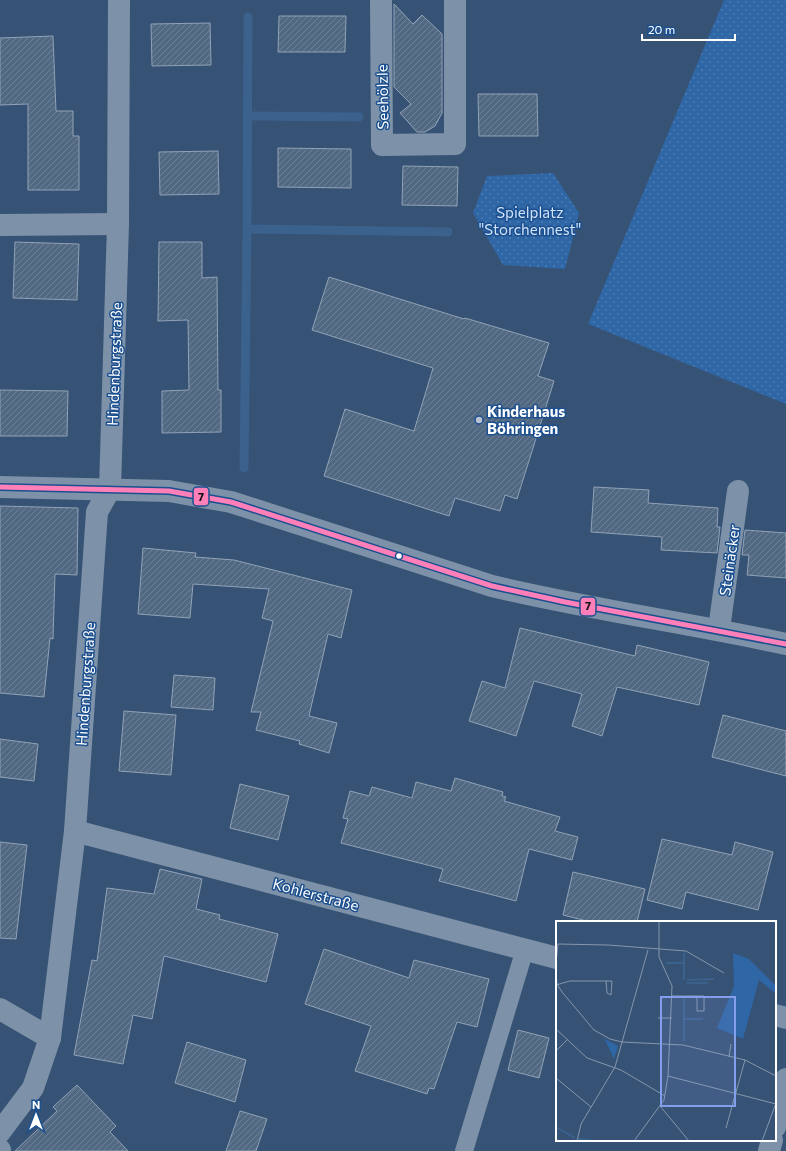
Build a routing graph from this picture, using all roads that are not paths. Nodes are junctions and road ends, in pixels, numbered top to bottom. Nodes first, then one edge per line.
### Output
1 (119, 0) edge
2 (381, 0) edge
3 (455, 0) edge
4 (118, 224) junction
5 (0, 225) edge
6 (0, 487) edge
7 (110, 489) junction
8 (738, 491) dead end
9 (719, 629) junction
10 (786, 644) edge
11 (75, 831) junction
12 (525, 949) junction
13 (556, 958) edge
14 (0, 1009) edge
15 (776, 1015) edge
16 (786, 1018) edge
17 (50, 1038) junction
18 (786, 1079) edge
19 (776, 1123) edge
20 (0, 1132) edge
21 (772, 1141) edge
22 (464, 1151) edge
23 (769, 1151) edge

1 - 4 street, Hindenburgstraße
2 - 3 street, Seehölzle
4 - 5 street
4 - 7 street, Hindenburgstraße
6 - 7 street
7 - 9 street
7 - 11 street, Hindenburgstraße
8 - 9 street, Steinäcker
9 - 10 street
11 - 12 street, Kohlerstraße
11 - 17 street, Hindenburgstraße
12 - 13 street, Kohlerstraße
12 - 22 lane
14 - 17 street
15 - 16 street
17 - 20 street, Hindenburgstraße
18 - 19 street
21 - 23 street

